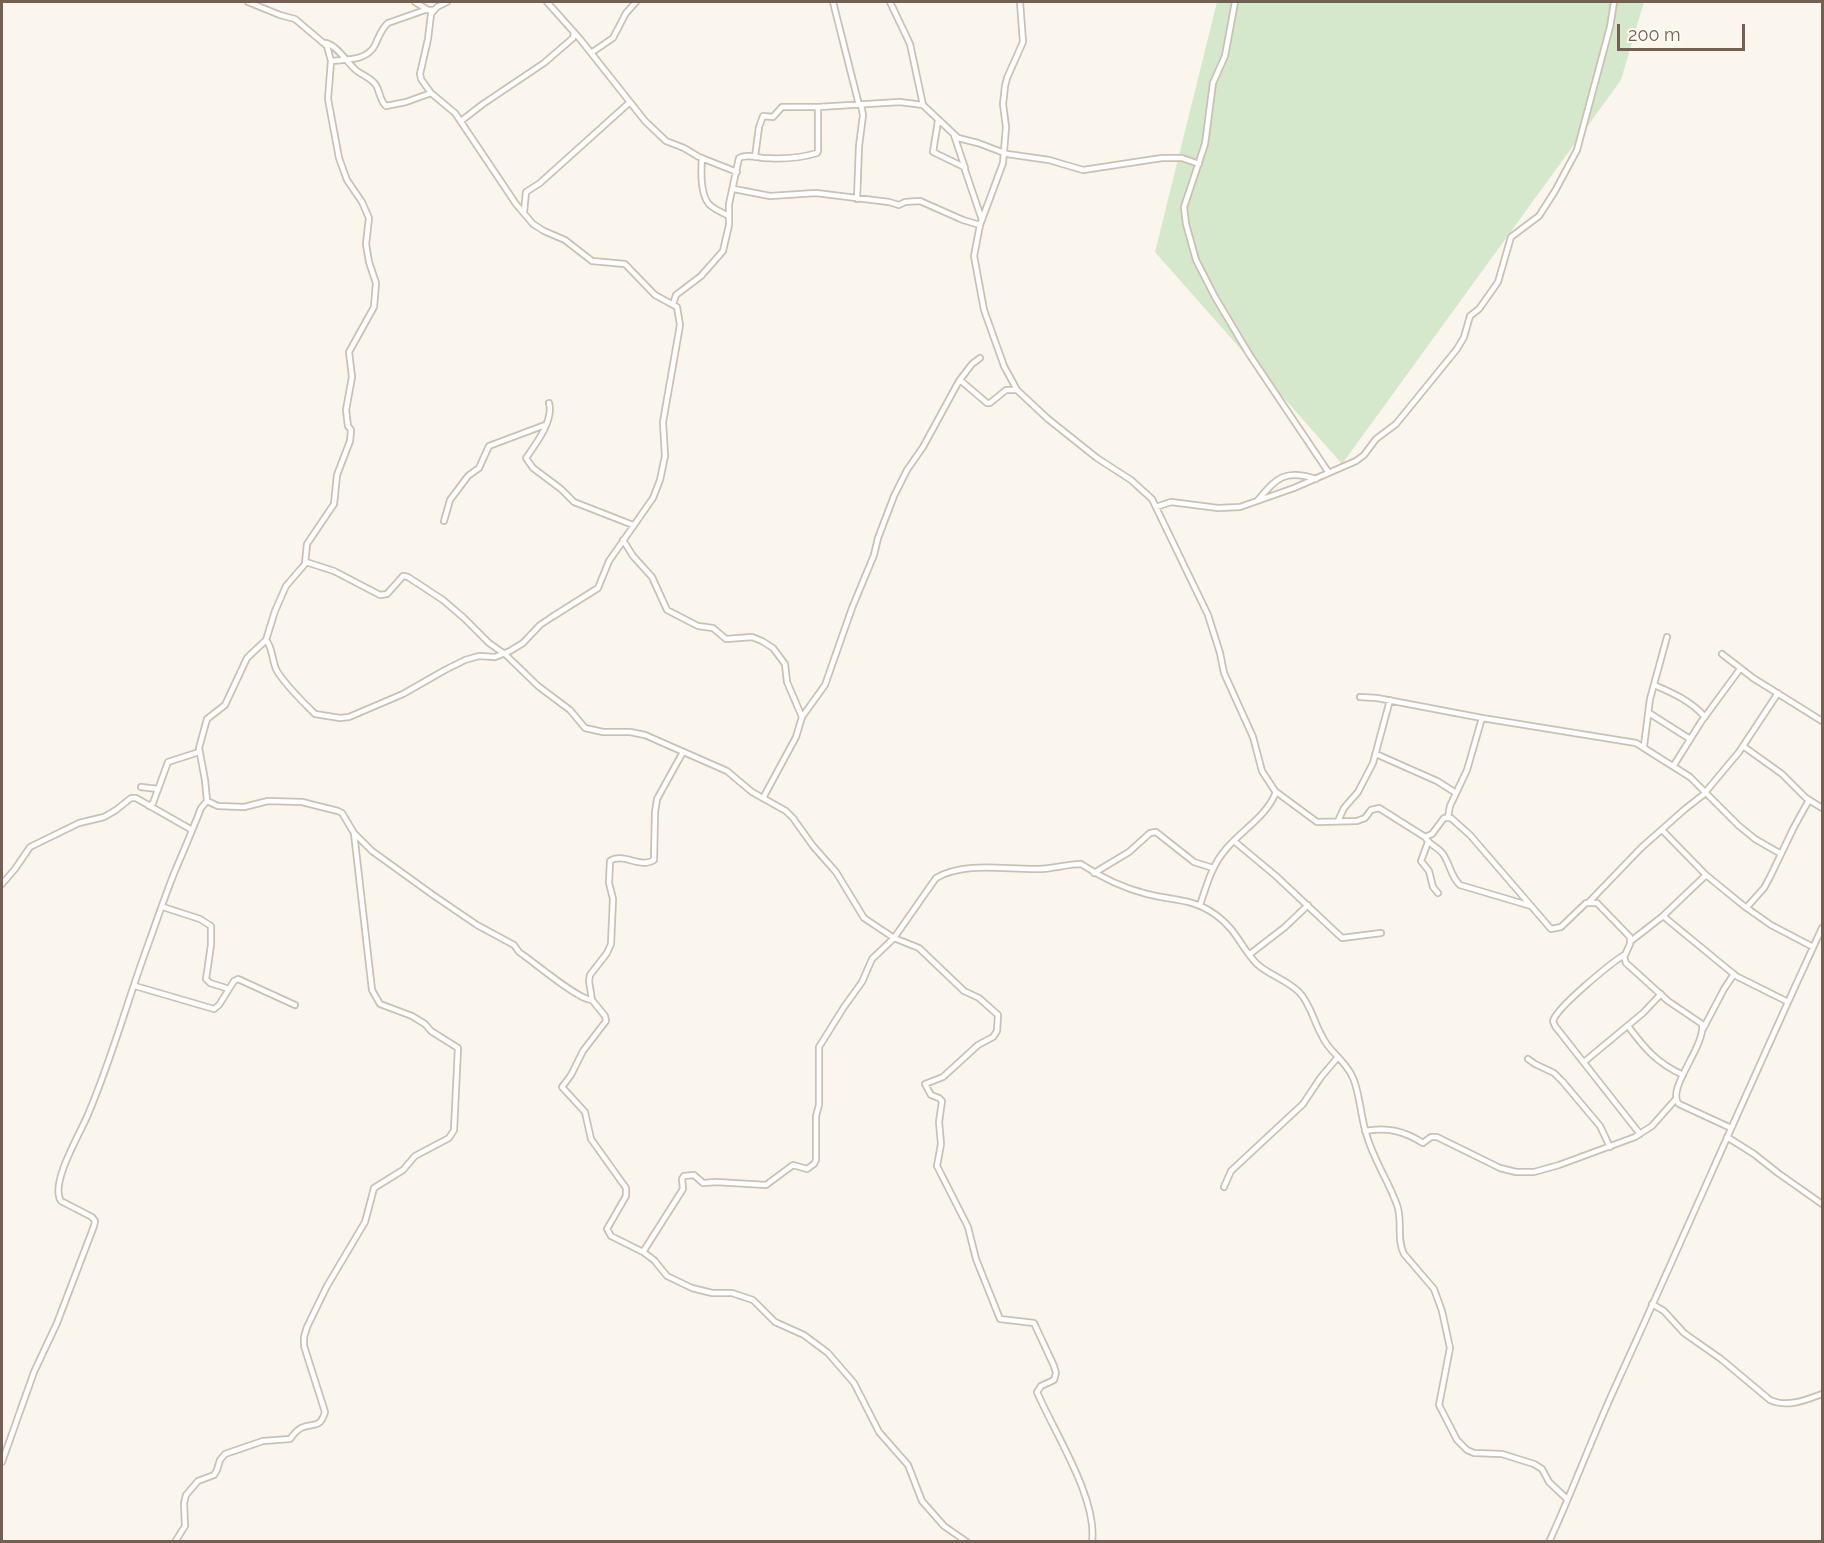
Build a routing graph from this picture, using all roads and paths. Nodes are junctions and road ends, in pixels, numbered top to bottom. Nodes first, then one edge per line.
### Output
1 (248, 2) edge
2 (415, 2) edge
3 (447, 2) edge
4 (547, 2) edge
5 (636, 2) edge
6 (832, 2) edge
7 (890, 2) edge
8 (1020, 2) edge
9 (1235, 2) edge
10 (1614, 2) edge
11 (430, 10) junction
12 (575, 36) junction
13 (325, 43) junction
14 (591, 53) junction
15 (345, 59) junction
16 (331, 61) junction
17 (431, 93) junction
18 (630, 102) junction
19 (860, 105) junction
20 (922, 105) junction
21 (817, 107) junction
22 (461, 121) junction
23 (939, 121) junction
24 (954, 135) junction
25 (1004, 153) junction
26 (755, 157) junction
27 (702, 158) junction
28 (1199, 164) junction
29 (965, 168) junction
30 (737, 172) junction
31 (734, 189) junction
32 (857, 199) junction
33 (524, 212) junction
34 (729, 216) junction
35 (981, 223) junction
36 (673, 304) junction
37 (980, 358) dead end
38 (960, 380) junction
39 (1017, 390) junction
40 (549, 403) dead end
41 (545, 425) junction
42 (1329, 473) junction
43 (1316, 479) junction
44 (1256, 501) junction
45 (1156, 507) junction
46 (444, 521) dead end
47 (633, 525) junction
48 (623, 540) junction
49 (306, 562) junction
50 (1667, 637) dead end
51 (266, 640) junction
52 (504, 654) junction
53 (1722, 654) dead end
54 (1740, 669) junction
55 (1654, 685) junction
56 (1778, 693) junction
57 (1360, 697) dead end
58 (1390, 700) junction
59 (1649, 713) junction
60 (802, 717) junction
61 (1705, 717) junction
62 (1482, 718) junction
63 (1822, 721) edge
64 (1690, 738) junction
65 (1644, 746) junction
66 (1743, 746) junction
67 (199, 752) junction
68 (683, 752) junction
69 (1376, 754) junction
70 (1674, 765) junction
71 (141, 787) dead end
72 (158, 789) junction
73 (1276, 792) junction
74 (1456, 793) junction
75 (1706, 793) junction
76 (763, 798) junction
77 (1809, 800) junction
78 (207, 801) junction
79 (149, 806) junction
80 (1822, 808) edge
81 (1448, 817) junction
82 (1338, 821) junction
83 (192, 830) junction
84 (1662, 830) junction
85 (354, 833) junction
86 (1427, 839) junction
87 (1234, 841) junction
88 (1781, 854) junction
89 (1213, 868) junction
90 (1094, 873) junction
91 (1706, 875) junction
92 (2, 884) edge
93 (1438, 893) dead end
94 (1589, 902) junction
95 (1200, 905) junction
96 (1308, 905) junction
97 (1531, 906) junction
98 (163, 907) junction
99 (1747, 908) junction
100 (1663, 916) junction
101 (1822, 928) edge
102 (1381, 933) dead end
103 (894, 938) junction
104 (1631, 941) junction
105 (1814, 946) junction
106 (1250, 954) junction
107 (1624, 954) junction
108 (1734, 974) junction
109 (135, 986) junction
110 (229, 989) junction
111 (1661, 994) junction
112 (592, 1000) junction
113 (1788, 1002) junction
114 (296, 1005) dead end
115 (1628, 1026) junction
116 (1703, 1029) junction
117 (1338, 1057) junction
118 (1528, 1059) dead end
119 (1584, 1062) junction
120 (1683, 1075) junction
121 (1675, 1100) junction
122 (1731, 1128) junction
123 (1365, 1131) junction
124 (1640, 1134) junction
125 (1727, 1137) junction
126 (1610, 1147) junction
127 (1224, 1187) dead end
128 (1822, 1204) edge
129 (643, 1252) junction
130 (1652, 1304) junction
131 (1822, 1394) edge
132 (2, 1462) edge
133 (1566, 1498) junction
134 (175, 1542) edge
135 (967, 1542) edge
136 (1092, 1542) edge
137 (1549, 1542) edge

1 - 13 street
2 - 11 street
3 - 11 street
4 - 12 street
5 - 14 street
6 - 19 street
7 - 20 street
8 - 25 street
9 - 28 street
10 - 42 street
11 - 15 street
11 - 17 street
12 - 14 street
12 - 22 street
13 - 15 street
13 - 16 street
14 - 18 street
15 - 16 street
15 - 17 street
16 - 49 street
17 - 22 street
18 - 27 street
18 - 33 street
19 - 20 street
19 - 21 street
19 - 32 street
20 - 23 street
21 - 26 street
21 - 26 street
22 - 33 street
23 - 24 street
23 - 29 street
24 - 25 street
24 - 29 street
25 - 28 street
25 - 35 street
26 - 30 street
27 - 30 street
27 - 34 street
28 - 42 street
29 - 35 street
30 - 31 street
31 - 32 street
31 - 34 street
32 - 35 street
33 - 36 street
34 - 36 street
35 - 39 street
36 - 47 street
37 - 38 street
38 - 39 street
38 - 60 street
39 - 45 street
40 - 41 street
41 - 46 street
41 - 47 street
42 - 43 street
43 - 44 street
43 - 44 street
44 - 45 street
45 - 73 street
47 - 48 street
48 - 52 street
48 - 60 street
49 - 51 street
49 - 52 street
50 - 55 street
51 - 52 street
51 - 67 street
52 - 68 street
53 - 54 street
54 - 56 street
54 - 61 street
55 - 59 street
55 - 61 street
56 - 63 street
56 - 66 street
57 - 58 street
58 - 62 street
58 - 69 street
59 - 64 street
59 - 65 street
60 - 76 street
61 - 64 street
62 - 65 street
62 - 74 street
64 - 70 street
65 - 70 street
66 - 75 street
66 - 77 street
67 - 72 street
67 - 78 street
68 - 76 street
68 - 112 street
69 - 74 street
69 - 82 street
70 - 75 street
71 - 72 street
72 - 79 street
73 - 82 street
73 - 87 street
74 - 81 street
75 - 84 street
75 - 88 street
76 - 103 street
77 - 80 street
77 - 88 street
78 - 83 street
78 - 85 street
79 - 83 street
79 - 92 street
81 - 86 street
81 - 97 street
82 - 86 street
83 - 98 street
84 - 91 street
84 - 94 street
85 - 112 street
85 - 134 street
86 - 93 street
86 - 97 street
87 - 89 street
87 - 96 street
88 - 99 street
89 - 90 street
89 - 95 street
90 - 95 street
90 - 103 street
91 - 99 street
91 - 100 street
94 - 97 street
94 - 104 street
95 - 106 street
96 - 102 street
96 - 106 street
98 - 109 street
98 - 110 street
99 - 105 street
100 - 104 street
100 - 108 street
101 - 105 street
103 - 129 street
103 - 136 street
104 - 107 street
105 - 113 street
106 - 117 street
107 - 111 street
107 - 119 street
108 - 113 street
108 - 116 street
109 - 110 street
109 - 132 street
110 - 114 street
111 - 115 street
111 - 116 street
112 - 129 street
113 - 122 street
115 - 119 street
115 - 120 street
116 - 120 street
117 - 123 street
117 - 127 street
118 - 126 street
119 - 124 street
120 - 121 street
121 - 122 street
121 - 124 street
122 - 125 street
123 - 126 street
123 - 133 street
124 - 126 street
125 - 128 street
125 - 130 street
129 - 135 street
130 - 131 street
130 - 133 street
133 - 137 street

